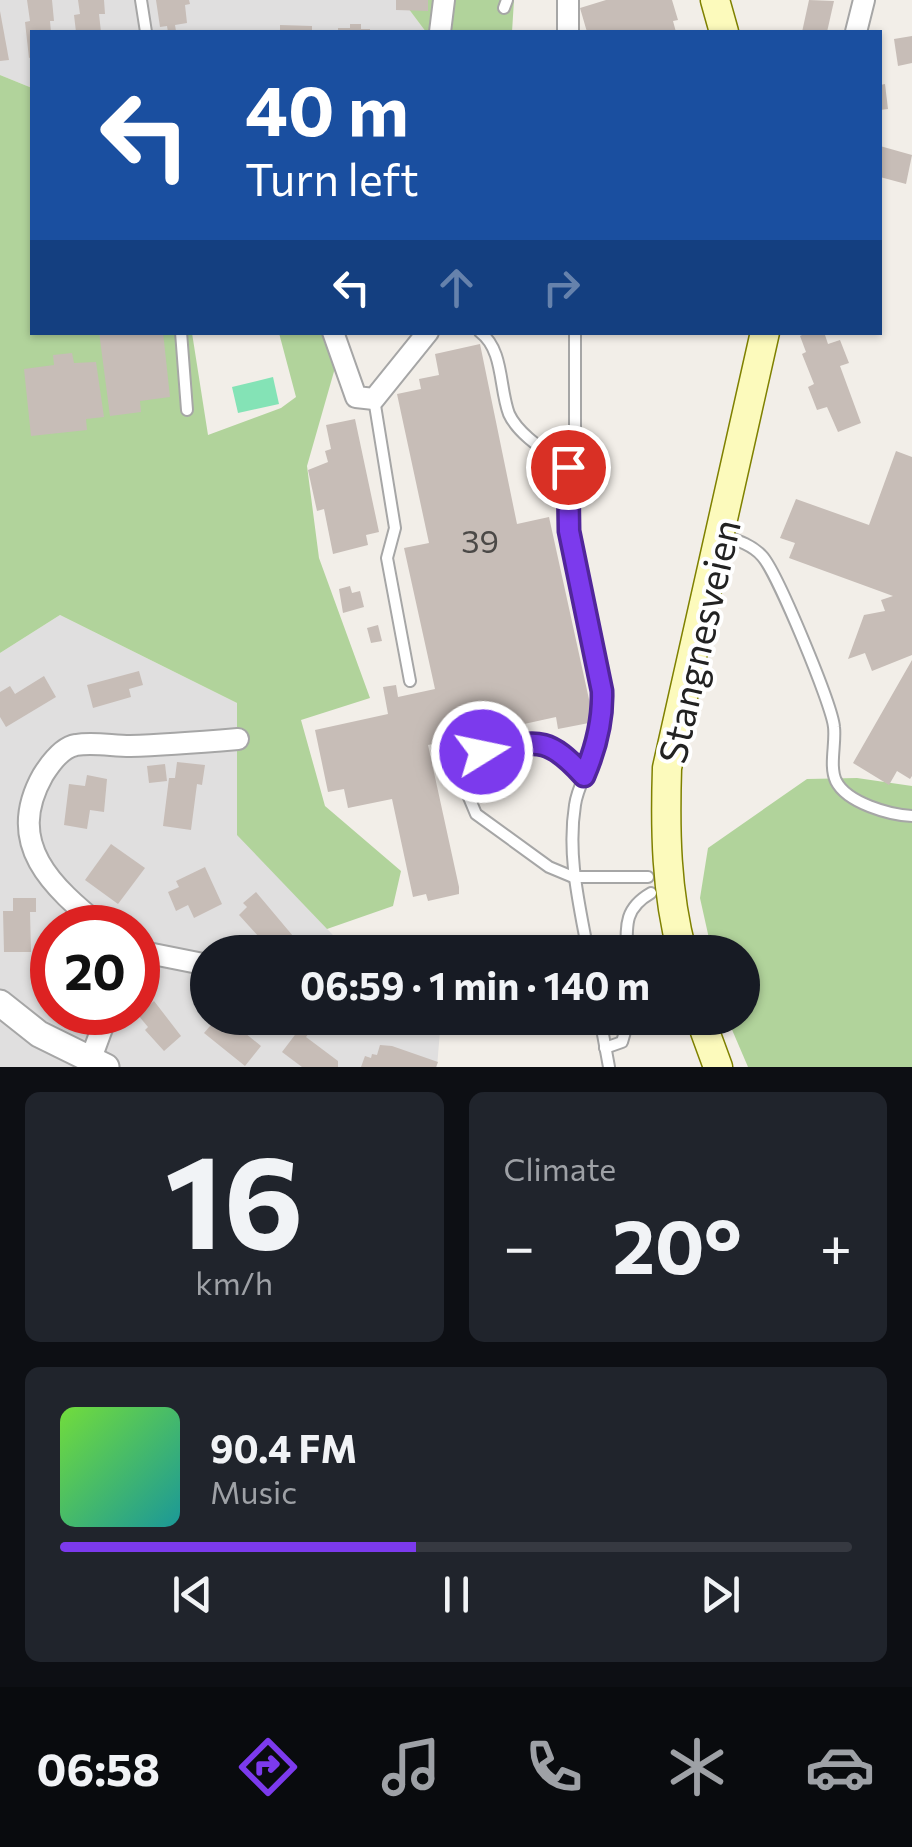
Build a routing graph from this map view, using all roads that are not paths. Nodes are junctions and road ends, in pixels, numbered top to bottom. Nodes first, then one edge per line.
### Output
1 (141, 0) edge
2 (444, 0) edge
3 (568, 0) edge
4 (714, 0) edge
5 (864, 0) edge
6 (146, 30) edge
7 (440, 30) edge
8 (568, 30) edge
9 (723, 30) edge
10 (856, 30) edge
11 (182, 335) edge
12 (334, 335) edge
13 (426, 335) edge
14 (482, 335) edge
15 (576, 335) edge
16 (765, 335) edge
17 (374, 400) junction
18 (187, 410) dead end
19 (568, 467) junction
20 (721, 535) junction
21 (410, 681) dead end
22 (238, 740) dead end
23 (584, 776) junction
24 (912, 816) edge
25 (573, 876) junction
26 (648, 877) dead end
27 (652, 893) dead end
28 (77, 905) edge
29 (585, 935) edge
30 (626, 935) edge
31 (678, 935) edge
32 (160, 955) edge
33 (190, 961) edge
34 (0, 1003) edge
35 (104, 1035) edge
36 (603, 1035) edge
37 (624, 1035) edge
38 (706, 1035) edge
39 (605, 1048) junction
40 (98, 1064) edge
41 (609, 1067) edge
42 (718, 1067) edge

1 - 6 lane
2 - 7 street
3 - 8 street
4 - 9 main road
5 - 10 street
11 - 18 lane
12 - 17 street
13 - 17 street
14 - 19 lane
15 - 19 lane
16 - 20 main road, Stangnesveien
17 - 21 lane
19 - 23 lane
20 - 24 lane
20 - 31 main road, Stangnesveien
22 - 28 street
23 - 25 lane
23 - 25 lane
25 - 26 lane
25 - 29 lane
27 - 30 lane
32 - 33 street
34 - 40 street
35 - 40 street
36 - 39 lane
37 - 39 lane
38 - 42 main road
39 - 41 lane

